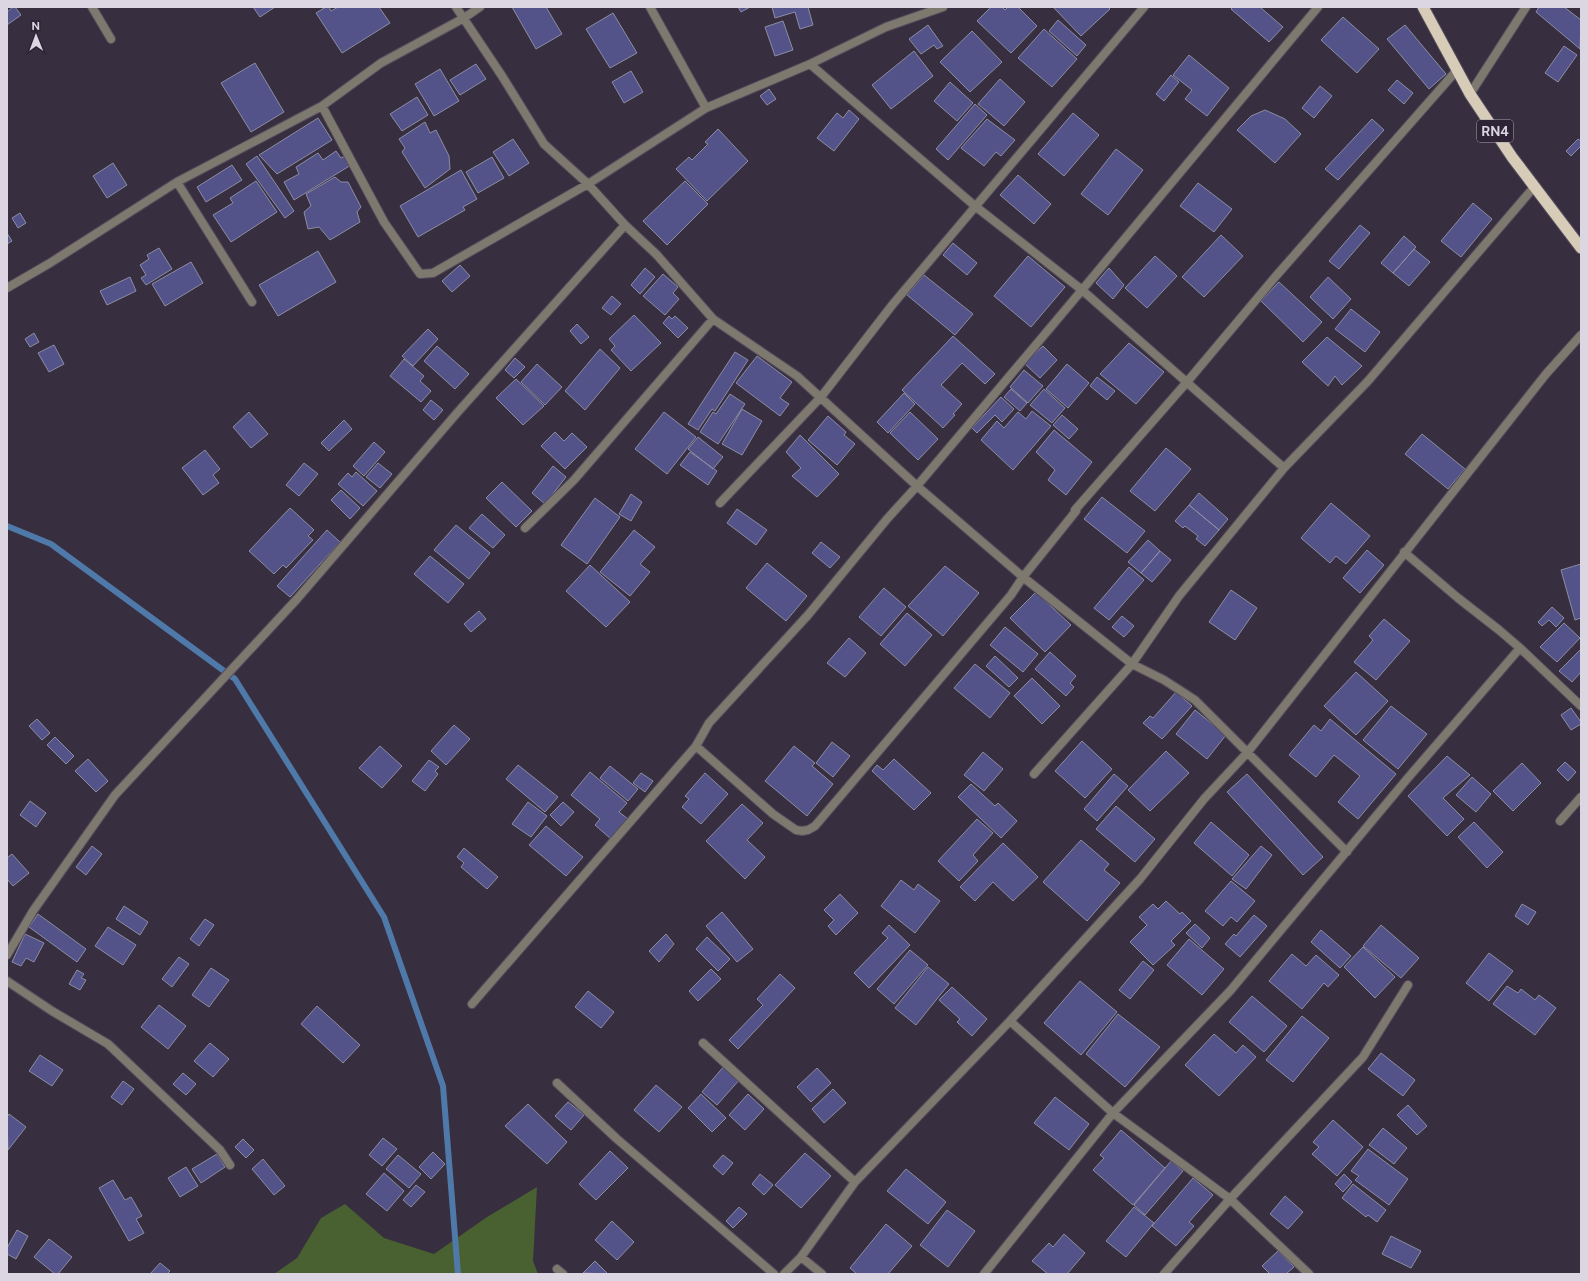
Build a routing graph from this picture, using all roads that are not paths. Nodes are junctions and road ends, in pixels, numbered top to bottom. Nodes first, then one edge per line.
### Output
1 (92, 7) edge
2 (456, 7) edge
3 (480, 7) edge
4 (650, 7) edge
5 (943, 7) edge
6 (1144, 7) edge
7 (1318, 7) edge
8 (1423, 7) edge
9 (1526, 7) edge
10 (464, 18) junction
11 (111, 39) dead end
12 (810, 64) junction
13 (1457, 70) junction
14 (1470, 94) junction
15 (322, 106) junction
16 (706, 108) junction
17 (177, 182) junction
18 (588, 184) junction
19 (1535, 186) junction
20 (975, 206) junction
21 (625, 225) junction
22 (1581, 248) edge
23 (7, 288) edge
24 (1082, 290) junction
25 (252, 302) dead end
26 (713, 320) junction
27 (1581, 336) edge
28 (1187, 382) junction
29 (821, 397) junction
30 (1284, 468) junction
31 (917, 486) junction
32 (720, 503) dead end
33 (525, 528) dead end
34 (1404, 552) junction
35 (1023, 577) junction
36 (1520, 648) junction
37 (1132, 664) junction
38 (1581, 706) edge
39 (696, 746) junction
40 (1247, 753) junction
41 (1034, 774) dead end
42 (1581, 797) edge
43 (1560, 821) dead end
44 (1347, 852) junction
45 (7, 955) edge
46 (7, 981) edge
47 (1408, 985) dead end
48 (472, 1004) dead end
49 (1010, 1021) junction
50 (703, 1043) dead end
51 (557, 1083) dead end
52 (1113, 1113) junction
53 (230, 1165) dead end
54 (855, 1182) junction
55 (1230, 1199) junction
56 (801, 1257) junction
57 (774, 1274) edge
58 (784, 1274) edge
59 (822, 1274) edge
60 (984, 1274) edge
61 (1164, 1274) edge
62 (1309, 1274) edge

1 - 11 street
2 - 10 street
3 - 10 street
4 - 16 street
5 - 12 street
6 - 20 street
7 - 24 street
8 - 13 highway, RN4
9 - 14 street
10 - 15 street
10 - 18 street
12 - 16 street
12 - 20 street
13 - 14 highway, RN4
13 - 28 street
14 - 19 highway, RN4
15 - 17 street
15 - 18 street
16 - 18 street
17 - 23 street
17 - 25 street
18 - 21 street
19 - 22 highway, RN4
19 - 30 street
20 - 24 street
20 - 29 street
21 - 26 street
21 - 45 street
24 - 28 street
24 - 31 street
26 - 29 street
26 - 33 street
27 - 34 street
28 - 30 street
28 - 35 street
29 - 31 street
29 - 32 street
30 - 37 street
31 - 35 street
31 - 39 street
34 - 36 street
34 - 40 street
35 - 37 street
35 - 39 street
36 - 38 street
36 - 44 street
37 - 40 street
37 - 41 street
39 - 48 street
40 - 44 street
40 - 49 street
42 - 43 street
44 - 52 street
46 - 53 street
47 - 55 street
49 - 52 street
49 - 54 street
50 - 54 street
51 - 57 street
52 - 55 street
52 - 60 street
54 - 56 street
55 - 61 street
55 - 62 street
56 - 58 street
56 - 59 street

